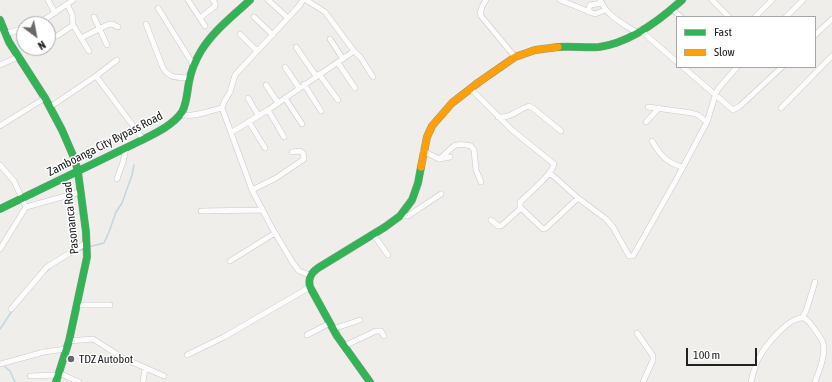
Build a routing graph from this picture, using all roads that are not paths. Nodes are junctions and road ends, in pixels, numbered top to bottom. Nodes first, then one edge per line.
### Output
1 (48, 0) edge
2 (73, 0) edge
3 (188, 0) edge
4 (213, 0) edge
5 (250, 0) edge
6 (268, 0) edge
7 (302, 0) edge
8 (306, 0) edge
9 (486, 0) edge
10 (560, 0) edge
11 (682, 0) edge
12 (712, 0) edge
13 (772, 0) edge
14 (803, 0) edge
15 (601, 2) edge
16 (67, 4) junction
17 (158, 8) dead end
18 (672, 9) junction
19 (606, 10) junction
20 (588, 12) junction
21 (55, 13) junction
22 (50, 16) edge
23 (680, 16) edge
24 (728, 16) edge
25 (756, 16) edge
26 (787, 16) edge
27 (94, 17) dead end
28 (254, 17) dead end
29 (200, 18) junction
30 (288, 18) junction
31 (0, 20) edge
32 (832, 20) edge
33 (146, 24) dead end
34 (74, 25) junction
35 (205, 26) dead end
36 (118, 27) dead end
37 (99, 28) junction
38 (16, 29) edge
39 (2, 31) edge
40 (638, 31) junction
41 (240, 34) dead end
42 (272, 35) junction
43 (816, 35) edge
44 (57, 36) dead end
45 (81, 38) junction
46 (330, 40) dead end
47 (107, 45) dead end
48 (296, 47) dead end
49 (89, 51) dead end
50 (258, 51) junction
51 (354, 51) junction
52 (832, 56) edge
53 (18, 57) junction
54 (515, 57) junction
55 (343, 59) junction
56 (117, 60) dead end
57 (676, 61) edge
58 (338, 63) junction
59 (0, 65) edge
60 (194, 66) junction
61 (285, 67) dead end
62 (683, 68) edge
63 (736, 68) edge
64 (781, 68) edge
65 (318, 75) junction
66 (96, 76) junction
67 (373, 77) dead end
68 (190, 78) junction
69 (304, 84) junction
70 (266, 85) dead end
71 (299, 88) junction
72 (355, 88) dead end
73 (470, 88) junction
74 (715, 96) junction
75 (45, 98) junction
76 (248, 98) dead end
77 (285, 98) junction
78 (338, 100) dead end
79 (278, 103) junction
80 (50, 107) junction
81 (648, 107) dead end
82 (222, 108) junction
83 (659, 108) junction
84 (781, 108) dead end
85 (268, 110) junction
86 (321, 111) dead end
87 (180, 114) junction
88 (258, 115) junction
89 (498, 117) junction
90 (249, 122) junction
91 (646, 122) dead end
92 (707, 122) junction
93 (302, 124) dead end
94 (0, 126) edge
95 (561, 131) dead end
96 (232, 132) junction
97 (284, 137) dead end
98 (143, 139) junction
99 (652, 141) dead end
100 (126, 148) junction
101 (266, 148) dead end
102 (423, 151) junction
103 (292, 152) dead end
104 (450, 157) dead end
105 (439, 159) junction
106 (0, 165) edge
107 (683, 167) junction
108 (78, 172) junction
109 (550, 173) junction
110 (117, 179) dead end
111 (482, 182) dead end
112 (252, 190) junction
113 (80, 192) junction
114 (441, 194) dead end
115 (578, 198) junction
116 (23, 199) junction
117 (26, 207) junction
118 (521, 208) junction
119 (0, 210) edge
120 (201, 210) dead end
121 (262, 210) junction
122 (401, 216) junction
123 (491, 220) dead end
124 (275, 233) junction
125 (374, 234) junction
126 (86, 243) junction
127 (0, 249) edge
128 (388, 255) dead end
129 (230, 260) dead end
130 (310, 275) junction
131 (815, 282) dead end
132 (310, 287) junction
133 (77, 305) junction
134 (110, 305) dead end
135 (11, 309) dead end
136 (802, 318) junction
137 (360, 320) dead end
138 (331, 326) junction
139 (637, 333) dead end
140 (308, 335) dead end
141 (384, 336) dead end
142 (69, 341) junction
143 (344, 346) junction
144 (66, 349) junction
145 (187, 356) dead end
146 (0, 364) edge
147 (145, 368) junction
148 (30, 376) dead end
149 (164, 376) dead end
150 (58, 377) edge
151 (79, 382) edge
152 (143, 382) edge
153 (370, 382) edge
154 (643, 382) edge
155 (751, 382) edge
156 (816, 382) edge

1 - 21 street
2 - 16 street
3 - 29 street
4 - 29 street
5 - 60 street, Zamboanga City Bypass Road
6 - 30 street
7 - 30 street
8 - 51 street
9 - 54 street
10 - 20 street
11 - 18 street
12 - 24 street
13 - 25 street
14 - 26 street
15 - 19 street
15 - 20 street
16 - 21 street
16 - 34 street
17 - 60 street
18 - 23 street
18 - 40 street
19 - 20 street
19 - 40 street
21 - 22 street
27 - 37 street
28 - 42 street
29 - 35 street
30 - 42 street
31 - 39 street, Pasonanca Road
32 - 43 street
33 - 68 street
34 - 44 street
34 - 45 street
36 - 37 street
37 - 45 street
37 - 47 street
38 - 39 street
39 - 53 street, Pasonanca Road
40 - 54 street
40 - 57 street
41 - 50 street
42 - 50 street
45 - 49 street
46 - 55 street
48 - 65 street
50 - 82 street
51 - 55 street
51 - 67 street
52 - 84 street
53 - 59 street
53 - 75 street, Pasonanca Road
54 - 73 street
55 - 58 street
56 - 66 street
58 - 65 street
58 - 72 street
60 - 68 street, Zamboanga City Bypass Road
61 - 71 street
62 - 74 street
63 - 74 street
64 - 74 street
65 - 69 street
65 - 78 street
66 - 80 street
66 - 98 street
68 - 87 street, Zamboanga City Bypass Road
69 - 71 street
69 - 86 street
70 - 79 street
71 - 77 street
73 - 89 street
73 - 102 street
74 - 92 street
75 - 80 street, Pasonanca Road
75 - 94 street
76 - 88 street
77 - 79 street
77 - 93 street
79 - 85 street
80 - 108 street, Pasonanca Road
81 - 83 street
82 - 87 street
82 - 96 street
83 - 91 street
83 - 92 street
85 - 88 street
85 - 97 street
87 - 98 street, Zamboanga City Bypass Road
88 - 90 street
89 - 95 street
89 - 109 street
90 - 96 street
90 - 101 street
92 - 107 street
96 - 112 street
98 - 100 street, Zamboanga City Bypass Road
99 - 107 street
100 - 108 street, Zamboanga City Bypass Road
100 - 110 street
102 - 105 street
102 - 122 street
103 - 112 street
104 - 105 street
105 - 111 street
106 - 116 street
107 - 115 street
108 - 113 street, Pasonanca Road
108 - 116 street, Zamboanga City Bypass Road
109 - 115 street
109 - 118 street
112 - 121 street
113 - 117 street
113 - 126 street, Pasonanca Road
114 - 122 street
115 - 118 street
116 - 117 street
116 - 119 street, Zamboanga City Bypass Road
117 - 127 street
118 - 123 street
120 - 121 street
121 - 124 street
122 - 125 street
124 - 129 street
124 - 130 street
125 - 128 street
125 - 130 street
126 - 133 street, Pasonanca Road
126 - 135 street
130 - 132 street
131 - 136 street
132 - 138 street
132 - 145 street
133 - 134 street
133 - 142 street, Pasonanca Road
136 - 155 street
136 - 156 street
137 - 138 street
138 - 140 street
138 - 143 street
139 - 154 street
141 - 143 street
142 - 144 street, Pasonanca Road
142 - 147 street
143 - 153 street
144 - 146 street
144 - 150 street, Pasonanca Road
147 - 149 street
147 - 152 street
148 - 150 street
150 - 151 street

